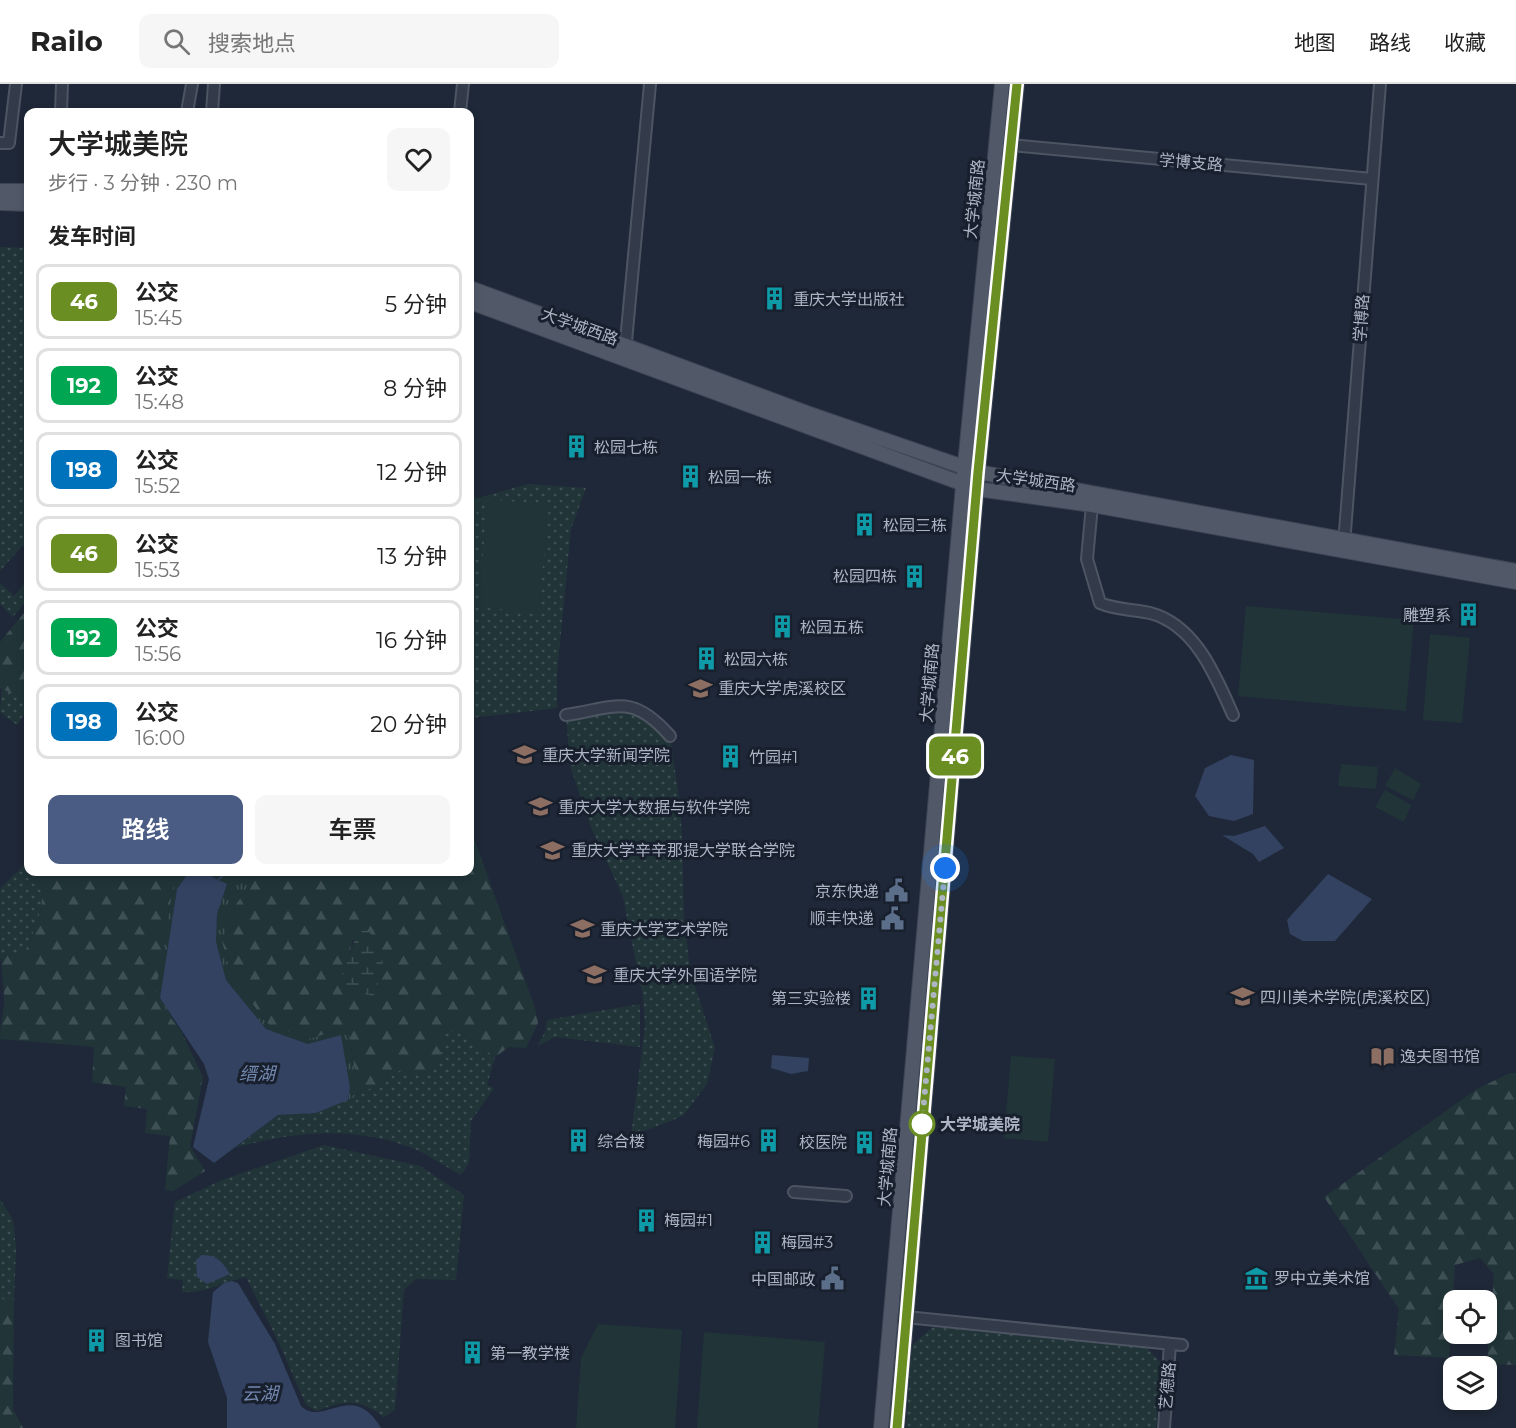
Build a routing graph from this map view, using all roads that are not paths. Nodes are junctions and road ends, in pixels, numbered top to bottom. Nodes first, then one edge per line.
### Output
1 (16, 84) edge
2 (62, 84) edge
3 (192, 84) edge
4 (214, 84) edge
5 (463, 84) edge
6 (650, 84) edge
7 (1002, 84) edge
8 (1017, 84) edge
9 (1380, 84) edge
10 (61, 108) edge
11 (188, 108) edge
12 (212, 108) edge
13 (460, 108) edge
14 (0, 143) edge
15 (1011, 145) junction
16 (1372, 179) junction
17 (0, 191) edge
18 (24, 191) edge
19 (0, 203) edge
20 (24, 204) edge
21 (474, 290) edge
22 (474, 303) edge
23 (625, 353) junction
24 (971, 470) junction
25 (963, 485) junction
26 (977, 489) junction
27 (1092, 505) junction
28 (1343, 546) junction
29 (1516, 572) edge
30 (1516, 582) edge
31 (566, 715) dead end
32 (1233, 715) dead end
33 (670, 736) dead end
34 (794, 1192) dead end
35 (846, 1196) dead end
36 (906, 1317) junction
37 (891, 1319) junction
38 (1170, 1344) junction
39 (1182, 1345) dead end
40 (881, 1428) edge
41 (897, 1428) edge
42 (1164, 1428) edge

1 - 14 street
2 - 10 street
3 - 11 street
4 - 12 street
5 - 13 street
6 - 23 street
7 - 24 main road, 大学城南路
8 - 15 main road, 大学城南路
9 - 16 street, 学博路
15 - 16 street, 学博支路
15 - 24 main road, 大学城南路
16 - 28 street, 学博路
17 - 18 main road
19 - 20 main road
21 - 23 main road, 大学城西路
22 - 23 main road, 大学城西路
23 - 24 main road, 大学城西路
23 - 25 main road, 大学城西路
24 - 25 main road, 大学城南路
24 - 26 main road, 大学城南路
24 - 28 main road, 大学城西路
25 - 26 main road, 大学城西路
25 - 37 main road, 大学城南路
26 - 27 main road, 大学城西路
26 - 36 main road, 大学城南路
27 - 28 main road, 大学城西路
27 - 32 street
28 - 29 main road, 大学城西路
28 - 30 main road, 大学城西路
31 - 33 street
34 - 35 street
36 - 37 street
36 - 38 street
36 - 41 main road, 大学城南路
37 - 40 main road, 大学城南路
38 - 39 street
38 - 42 street, 艺德路

